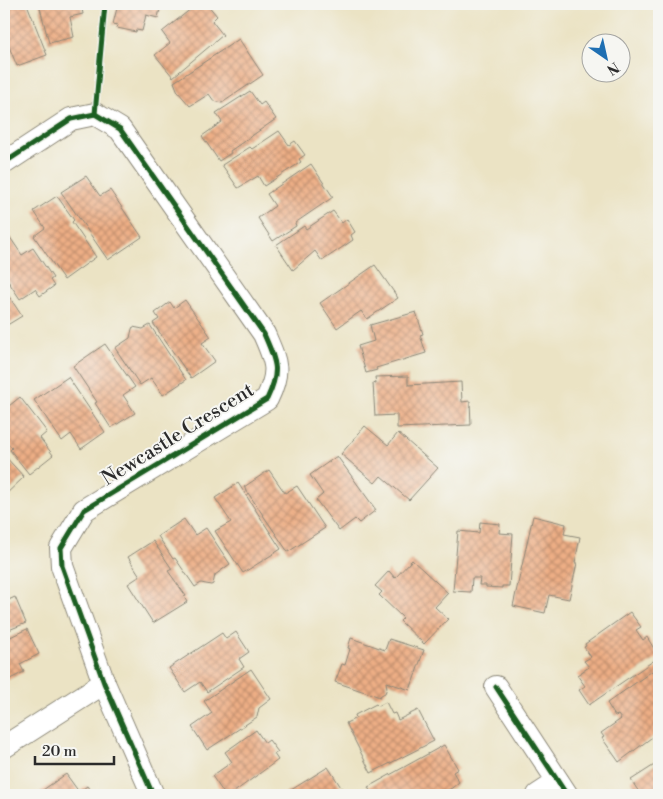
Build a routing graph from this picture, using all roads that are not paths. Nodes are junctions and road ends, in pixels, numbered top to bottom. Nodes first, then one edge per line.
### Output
1 (4, 163) edge
2 (104, 683) junction
3 (496, 687) dead end
4 (4, 747) edge
5 (562, 789) edge
6 (153, 795) edge
7 (538, 795) edge

1 - 2 street, Newcastle Crescent
2 - 4 street
2 - 6 street, Newcastle Crescent
3 - 5 street
5 - 7 street

